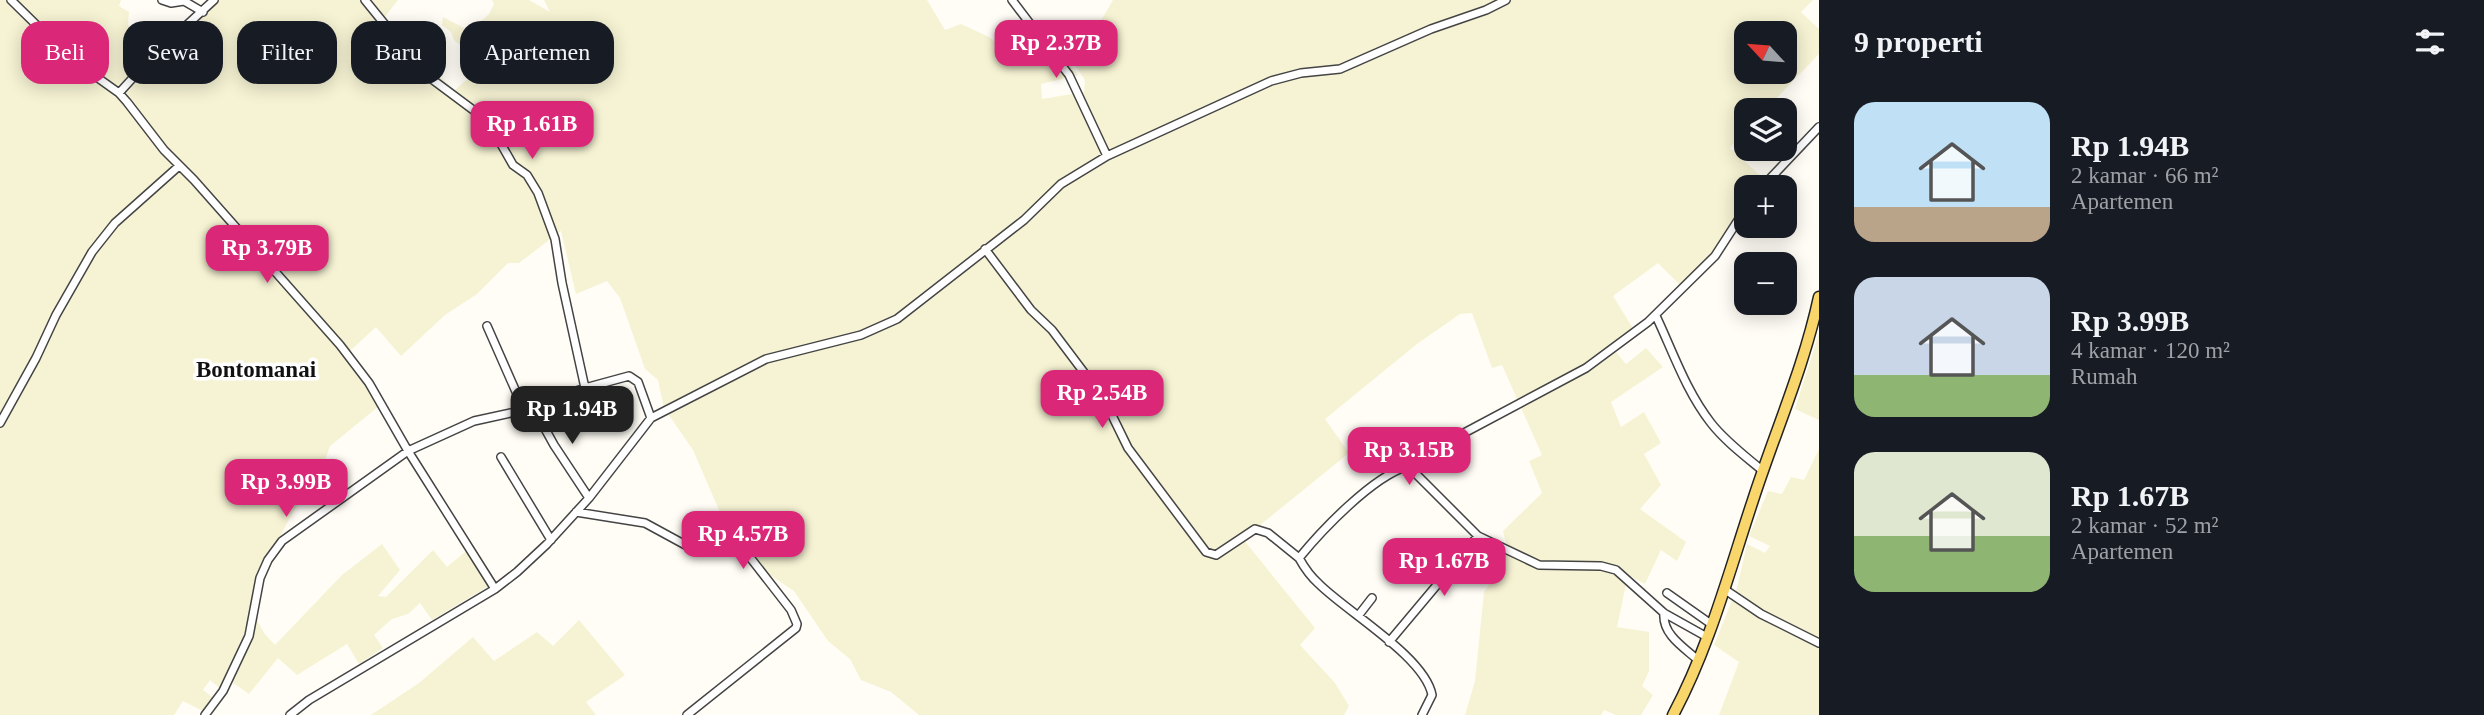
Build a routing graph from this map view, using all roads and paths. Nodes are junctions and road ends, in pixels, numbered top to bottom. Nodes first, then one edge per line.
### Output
1 (11, 0) edge
2 (162, 0) edge
3 (214, 0) edge
4 (365, 0) edge
5 (1012, 0) edge
6 (1506, 0) edge
7 (203, 12) junction
8 (119, 93) junction
9 (1819, 127) edge
10 (1107, 156) junction
11 (179, 166) junction
12 (1773, 175) edge
13 (1734, 227) edge
14 (985, 249) junction
15 (1819, 297) edge
16 (1656, 316) junction
17 (487, 326) dead end
18 (585, 388) junction
19 (533, 407) junction
20 (524, 410) junction
21 (650, 418) junction
22 (0, 423) edge
23 (408, 451) junction
24 (501, 457) dead end
25 (1408, 466) junction
26 (1763, 471) junction
27 (589, 498) junction
28 (576, 512) junction
29 (1478, 536) junction
30 (551, 540) junction
31 (1298, 558) junction
32 (495, 589) junction
33 (1724, 589) junction
34 (1667, 593) dead end
35 (1372, 598) dead end
36 (1664, 613) junction
37 (1358, 616) junction
38 (1711, 624) junction
39 (1707, 637) junction
40 (1389, 642) junction
41 (1819, 643) edge
42 (1698, 660) junction
43 (205, 715) edge
44 (289, 715) edge
45 (687, 715) edge
46 (1422, 715) edge
47 (1673, 715) edge

1 - 8 street
2 - 7 street
3 - 7 street
4 - 18 street
5 - 10 street
6 - 10 street
7 - 8 street
8 - 11 street
9 - 12 street
10 - 14 street
11 - 22 street
11 - 23 street
13 - 16 street
14 - 21 street
14 - 31 street
15 - 26 main road
16 - 25 street
16 - 26 street
17 - 20 street
18 - 19 street
18 - 21 street
19 - 20 street
19 - 27 street
20 - 23 street
21 - 27 street
23 - 32 street
23 - 43 street
24 - 30 street
25 - 29 street
25 - 31 street
26 - 33 main road
27 - 28 street
28 - 30 street
28 - 45 street
29 - 36 street
29 - 40 street
30 - 32 street
31 - 37 street
32 - 44 street
33 - 38 main road
33 - 41 street
34 - 38 street
35 - 37 street
36 - 39 street
36 - 42 street
37 - 40 street
38 - 39 main road
39 - 42 main road
40 - 46 street
42 - 47 main road

